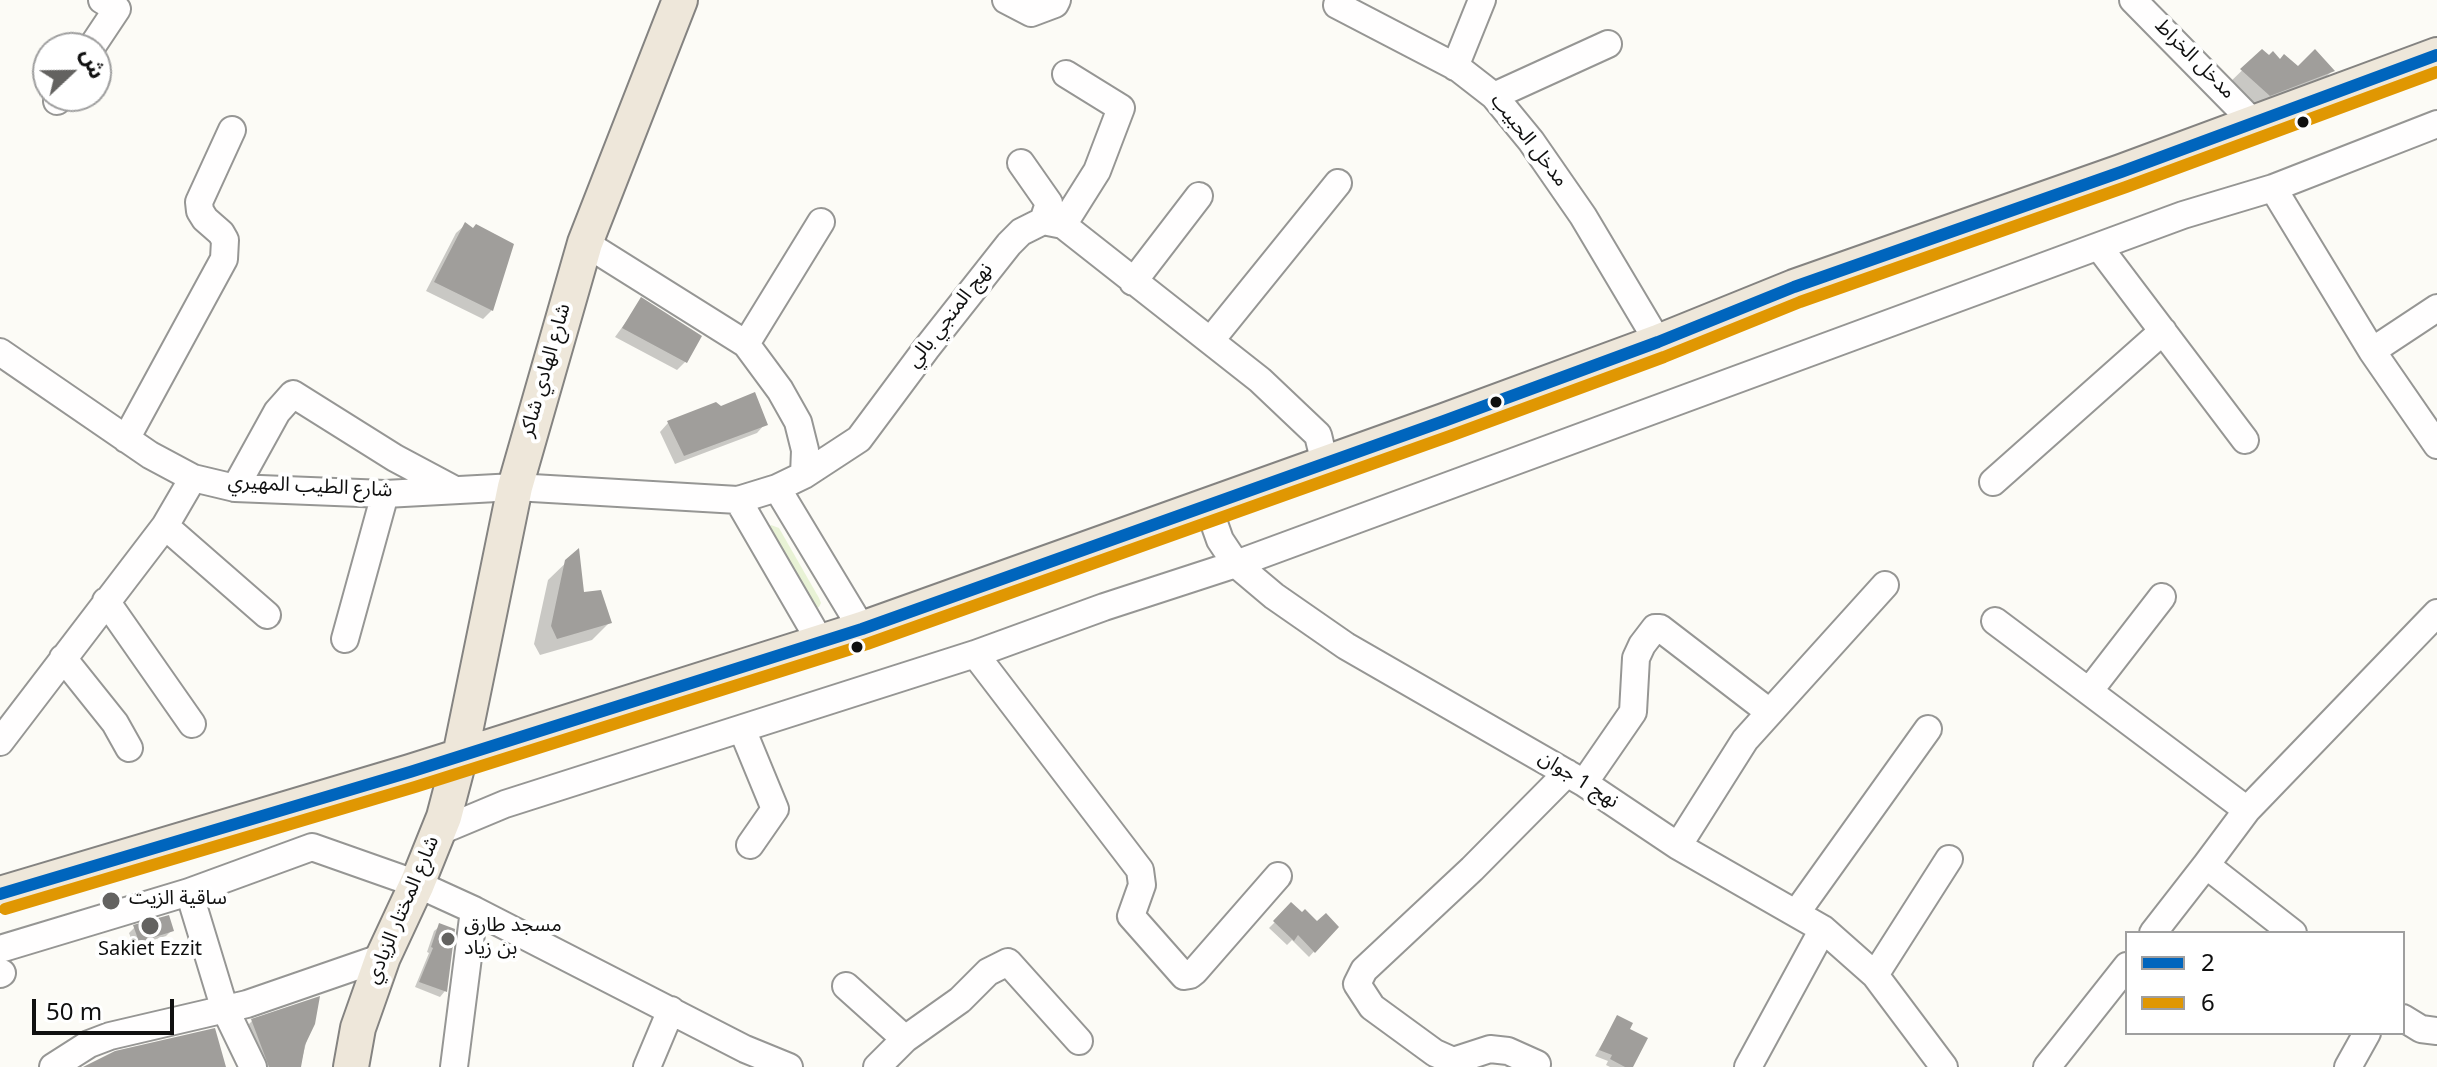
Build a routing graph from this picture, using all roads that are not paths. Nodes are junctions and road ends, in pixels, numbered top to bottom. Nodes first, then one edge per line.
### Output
1 (102, 0) edge
2 (680, 0) edge
3 (1006, 0) edge
4 (1057, 0) edge
5 (1482, 0) edge
6 (2133, 0) edge
7 (1337, 5) dead end
8 (102, 32) edge
9 (1608, 44) dead end
10 (2437, 55) edge
11 (1455, 67) junction
12 (1066, 74) dead end
13 (1494, 96) junction
14 (2253, 122) junction
15 (2437, 124) edge
16 (232, 130) dead end
17 (1021, 163) dead end
18 (1338, 183) dead end
19 (2273, 188) junction
20 (1199, 196) dead end
21 (821, 222) dead end
22 (1053, 223) junction
23 (585, 243) junction
24 (2099, 247) junction
25 (1133, 282) junction
26 (2437, 308) edge
27 (2163, 331) junction
28 (1211, 340) junction
29 (1658, 342) junction
30 (746, 344) junction
31 (2372, 351) junction
32 (0, 352) edge
33 (126, 439) junction
34 (2245, 440) dead end
35 (2437, 445) edge
36 (1325, 464) junction
37 (804, 475) junction
38 (193, 478) junction
39 (1993, 482) dead end
40 (515, 487) junction
41 (235, 488) junction
42 (777, 488) junction
43 (458, 492) junction
44 (385, 494) junction
45 (738, 500) junction
46 (1208, 506) junction
47 (165, 526) junction
48 (1236, 564) junction
49 (1885, 585) dead end
50 (2162, 597) dead end
51 (106, 601) junction
52 (2437, 613) edge
53 (267, 615) dead end
54 (1995, 621) dead end
55 (862, 629) junction
56 (345, 639) dead end
57 (821, 643) junction
58 (975, 654) junction
59 (63, 658) junction
60 (2090, 690) junction
61 (1768, 711) junction
62 (192, 724) dead end
63 (742, 729) junction
64 (1928, 729) dead end
65 (0, 742) edge
66 (129, 748) dead end
67 (460, 756) junction
68 (1575, 778) junction
69 (2247, 810) junction
70 (438, 832) junction
71 (750, 845) dead end
72 (1678, 846) junction
73 (1949, 859) dead end
74 (2206, 865) junction
75 (1278, 876) dead end
76 (417, 884) junction
77 (189, 892) junction
78 (0, 894) edge
79 (474, 910) junction
80 (1797, 912) junction
81 (1823, 929) junction
82 (2155, 931) edge
83 (2290, 931) edge
84 (383, 957) junction
85 (1, 965) edge
86 (2125, 969) edge
87 (1875, 975) junction
88 (846, 986) dead end
89 (224, 1007) junction
90 (671, 1010) junction
91 (2405, 1019) edge
92 (2437, 1031) edge
93 (2366, 1035) edge
94 (905, 1039) junction
95 (1079, 1041) dead end
96 (1432, 1060) edge
97 (1537, 1064) dead end
98 (53, 1067) edge
99 (253, 1067) edge
100 (351, 1067) edge
101 (454, 1067) edge
102 (647, 1067) edge
103 (789, 1067) edge
104 (877, 1067) edge
105 (1748, 1067) edge
106 (1944, 1067) edge
107 (2047, 1067) edge
108 (2348, 1067) edge

1 - 8 street
2 - 23 main road, شارع الهادي شاكر
3 - 4 street
5 - 11 street
6 - 14 street, مدخل الخراط
7 - 11 street, مدخل الحبيب
9 - 13 street
10 - 14 main road
11 - 13 street, مدخل الحبيب
12 - 22 street
13 - 29 street, مدخل الحبيب
14 - 29 main road
15 - 19 street
16 - 33 street
17 - 22 street
18 - 28 street
19 - 24 street
19 - 31 street
20 - 25 street
21 - 30 street
22 - 25 street
22 - 37 street, نهج المنجي بالي
23 - 30 street
23 - 40 main road, شارع الهادي شاكر
24 - 27 street
24 - 48 street
25 - 28 street
26 - 31 street
27 - 34 street
27 - 39 street
28 - 36 street
29 - 36 main road
30 - 37 street
31 - 35 street
32 - 33 street, شارع الطيب المهيري
33 - 38 street, شارع الطيب المهيري
36 - 46 main road
37 - 42 street, نهج المنجي بالي
38 - 41 street, شارع الطيب المهيري
38 - 47 street
40 - 43 street, شارع الطيب المهيري
40 - 45 street, نهج المنجي بالي
40 - 67 main road, شارع الهادي شاكر
41 - 43 street
41 - 44 street, شارع الطيب المهيري
42 - 45 street, نهج المنجي بالي
42 - 55 street
43 - 44 street, شارع الطيب المهيري
44 - 56 street
45 - 57 street
46 - 48 street, نهج 1 جوان
46 - 55 main road
47 - 51 street
47 - 53 street
48 - 58 street
48 - 68 street, نهج 1 جوان
49 - 61 street
50 - 60 street
51 - 59 street
51 - 62 street
52 - 69 street
54 - 60 street
55 - 57 main road
57 - 67 main road
58 - 63 street
58 - 75 street
59 - 65 street
59 - 66 street
60 - 69 street
61 - 68 street
61 - 72 street
63 - 70 street
63 - 71 street
64 - 80 street
67 - 70 main road, شارع المختار الزيادي
67 - 78 main road
68 - 72 street, نهج 1 جوان
68 - 96 street
69 - 74 street
70 - 76 main road, شارع المختار الزيادي
72 - 80 street, نهج 1 جوان
73 - 87 street
74 - 82 street
74 - 83 street
76 - 77 street
76 - 79 street
76 - 84 main road, شارع المختار الزيادي
77 - 85 street
77 - 89 street
79 - 90 street
79 - 101 street
80 - 81 street, نهج 1 جوان
81 - 87 street, نهج 1 جوان
81 - 105 street
84 - 89 street
84 - 100 main road, شارع المختار الزيادي
86 - 107 street
87 - 106 street, نهج 1 جوان
88 - 94 street
89 - 98 street
89 - 99 street
90 - 102 street
90 - 103 street
91 - 92 street
93 - 108 street
94 - 95 street
94 - 104 street
96 - 97 street

